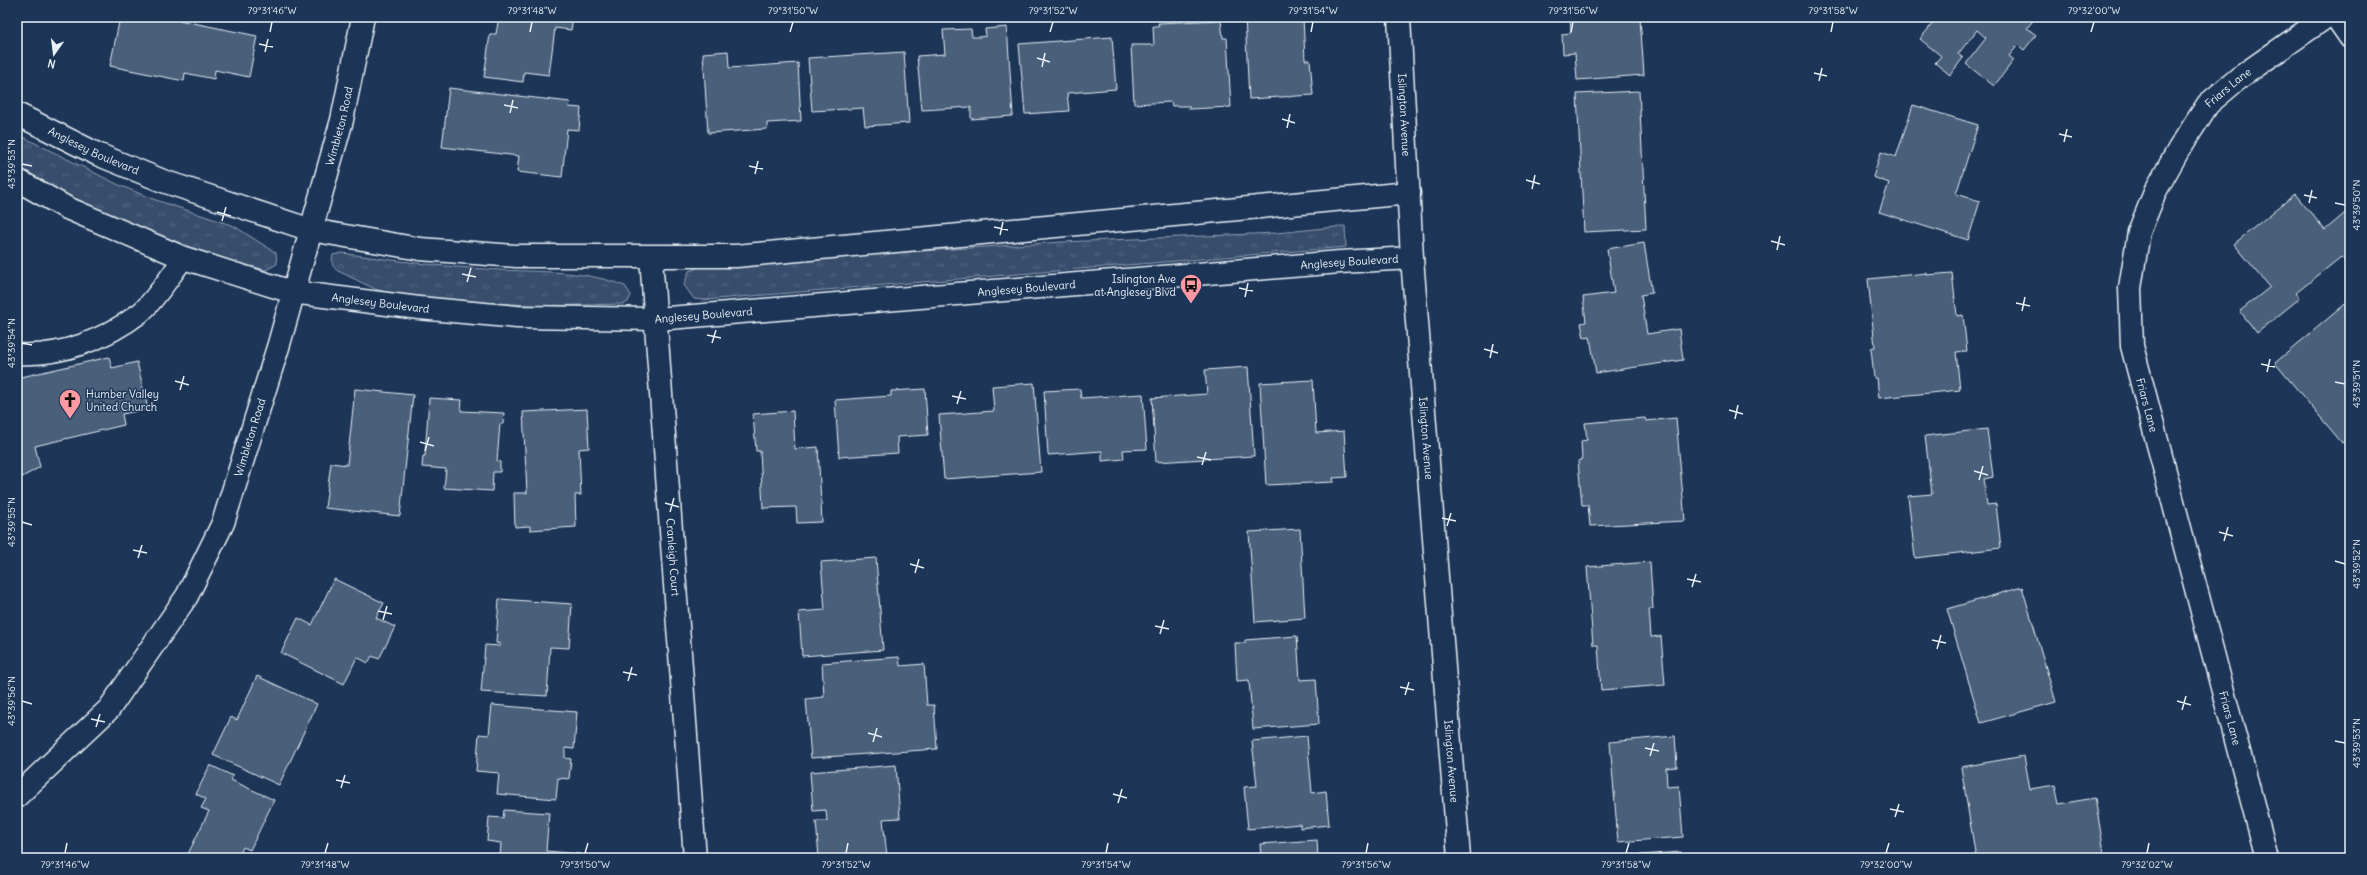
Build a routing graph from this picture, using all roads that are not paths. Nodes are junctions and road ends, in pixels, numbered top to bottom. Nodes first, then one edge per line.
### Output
1 (363, 17) edge
2 (1399, 17) edge
3 (2326, 17) edge
4 (2336, 17) edge
5 (2350, 37) edge
6 (17, 114) edge
7 (17, 180) edge
8 (1409, 193) junction
9 (311, 230) junction
10 (651, 257) junction
11 (184, 258) junction
12 (1412, 258) junction
13 (292, 292) junction
14 (657, 319) junction
15 (17, 354) edge
16 (17, 796) edge
17 (695, 858) edge
18 (1459, 858) edge
19 (2267, 858) edge

1 - 9 street, Wimbleton Road
2 - 8 street, Islington Avenue
3 - 19 street, Friars Lane
4 - 5 street
6 - 9 street, Anglesey Boulevard
7 - 11 street, Anglesey Boulevard
8 - 10 street, Anglesey Boulevard
8 - 12 street, Islington Avenue
9 - 10 street, Anglesey Boulevard
9 - 13 street, Wimbleton Road
10 - 14 street, Cranleigh Court
11 - 13 street, Anglesey Boulevard
11 - 15 lane
12 - 14 street, Anglesey Boulevard
12 - 18 street, Islington Avenue
13 - 14 street, Anglesey Boulevard
13 - 16 street, Wimbleton Road
14 - 17 street, Cranleigh Court

